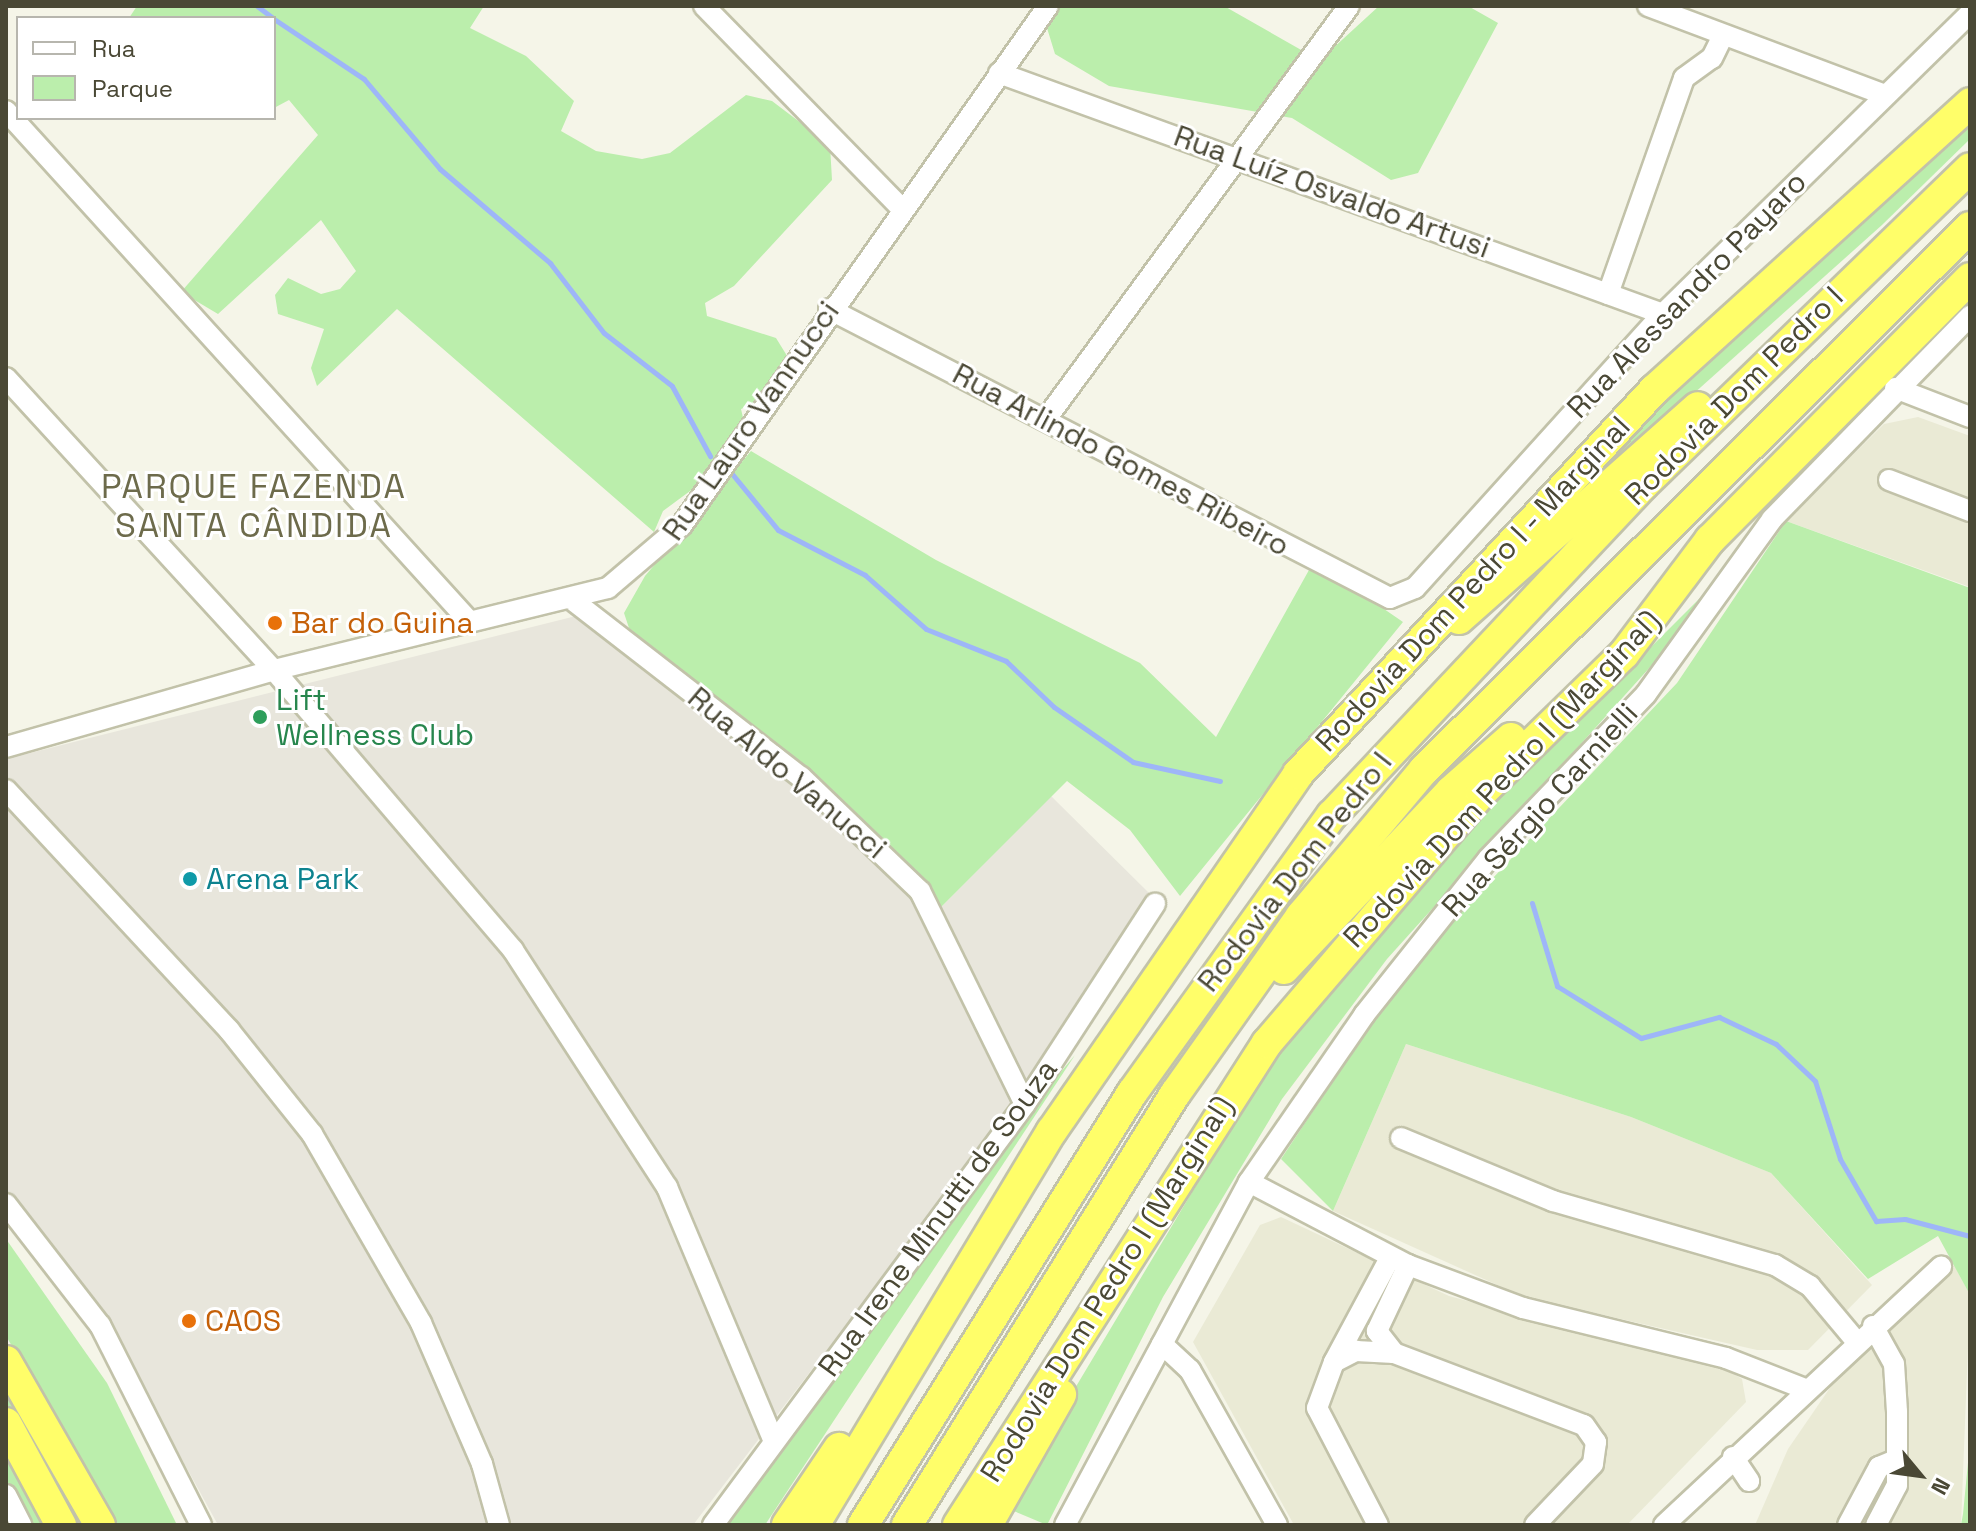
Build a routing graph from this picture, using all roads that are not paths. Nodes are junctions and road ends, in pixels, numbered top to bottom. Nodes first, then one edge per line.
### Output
1 (704, 6) edge
2 (1048, 6) edge
3 (1349, 6) edge
4 (1648, 6) edge
5 (1970, 13) edge
6 (1723, 35) junction
7 (999, 73) junction
8 (1882, 94) junction
9 (1970, 103) edge
10 (6, 111) edge
11 (1237, 156) junction
12 (1970, 168) edge
13 (901, 208) junction
14 (1970, 227) edge
15 (1970, 278) edge
16 (1608, 294) junction
17 (1836, 294) junction
18 (829, 309) junction
19 (1663, 314) junction
20 (1970, 316) edge
21 (6, 378) edge
22 (1895, 388) junction
23 (1970, 417) edge
24 (1046, 419) junction
25 (1889, 480) dead end
26 (1970, 511) edge
27 (1710, 540) junction
28 (1415, 588) joint
29 (575, 602) junction
30 (470, 622) junction
31 (274, 670) junction
32 (6, 747) edge
33 (1298, 774) junction
34 (6, 790) edge
35 (1155, 904) dead end
36 (1175, 1094) junction
37 (1025, 1104) junction
38 (1052, 1131) junction
39 (1401, 1138) dead end
40 (1249, 1182) junction
41 (6, 1204) edge
42 (1399, 1262) junction
43 (1941, 1267) dead end
44 (1116, 1275) junction
45 (1873, 1326) junction
46 (1856, 1341) junction
47 (1162, 1344) junction
48 (1394, 1353) junction
49 (6, 1361) edge
50 (1334, 1362) junction
51 (1805, 1389) junction
52 (6, 1423) edge
53 (774, 1441) junction
54 (1733, 1457) junction
55 (1893, 1461) junction
56 (1749, 1481) dead end
57 (6, 1495) edge
58 (21, 1525) edge
59 (61, 1525) edge
60 (100, 1525) edge
61 (201, 1525) edge
62 (499, 1525) edge
63 (713, 1525) edge
64 (787, 1525) edge
65 (814, 1525) edge
66 (863, 1525) edge
67 (907, 1525) edge
68 (958, 1525) edge
69 (987, 1525) edge
70 (1065, 1525) edge
71 (1277, 1525) edge
72 (1378, 1525) edge
73 (1535, 1525) edge
74 (1664, 1525) edge
75 (1848, 1525) edge
76 (1876, 1525) edge

1 - 13 street
2 - 7 street, Rua Lauro Vannucci
3 - 11 street
4 - 6 street
5 - 8 street, Rua Alessandro Payaro
6 - 8 street
6 - 16 street
7 - 11 street, Rua Luíz Osvaldo Artusi
7 - 13 street, Rua Lauro Vannucci
8 - 19 street, Rua Alessandro Payaro
9 - 33 highway, Rodovia Dom Pedro I - Marginal
10 - 30 street
11 - 16 street, Rua Luíz Osvaldo Artusi
11 - 24 street
12 - 17 highway, Rodovia Dom Pedro I
13 - 18 street, Rua Lauro Vannucci
14 - 36 highway, Rodovia Dom Pedro I
15 - 27 highway, Rodovia Dom Pedro I (Marginal)
16 - 19 street, Rua Luíz Osvaldo Artusi
17 - 33 highway
17 - 66 highway, Rodovia Dom Pedro I
18 - 24 street, Rua Arlindo Gomes Ribeiro
18 - 29 street, Rua Lauro Vannucci
19 - 28 street, Rua Alessandro Payaro
20 - 22 street, Rua Sérgio Carnielli
21 - 31 street
22 - 23 street
22 - 40 street, Rua Sérgio Carnielli
24 - 28 street, Rua Arlindo Gomes Ribeiro
25 - 26 street
27 - 36 highway
27 - 44 highway, Rodovia Dom Pedro I (Marginal)
29 - 30 street, Rua Lauro Vannucci
29 - 37 street, Rua Aldo Vanucci
30 - 31 street, Rua Lauro Vannucci
31 - 32 street, Rua Lauro Vannucci
31 - 53 street
33 - 38 highway, Rodovia Dom Pedro I - Marginal
34 - 62 street
35 - 37 street, Rua Irene Minutti de Souza
36 - 67 highway, Rodovia Dom Pedro I
37 - 53 street, Rua Irene Minutti de Souza
38 - 64 highway
38 - 65 highway
39 - 46 street
40 - 42 street
40 - 47 street, Rua Sérgio Carnielli
41 - 61 street
42 - 48 street
42 - 50 street
42 - 51 street
43 - 45 street
44 - 68 highway, Rodovia Dom Pedro I (Marginal)
44 - 69 highway
45 - 46 street
45 - 55 street
46 - 51 street
47 - 70 street, Rua Sérgio Carnielli
47 - 71 street
48 - 50 street
48 - 73 street
49 - 60 highway
50 - 72 street
51 - 54 street
52 - 59 highway
53 - 63 street, Rua Irene Minutti de Souza
54 - 56 street
54 - 74 street
55 - 75 street
55 - 76 street
57 - 58 street

